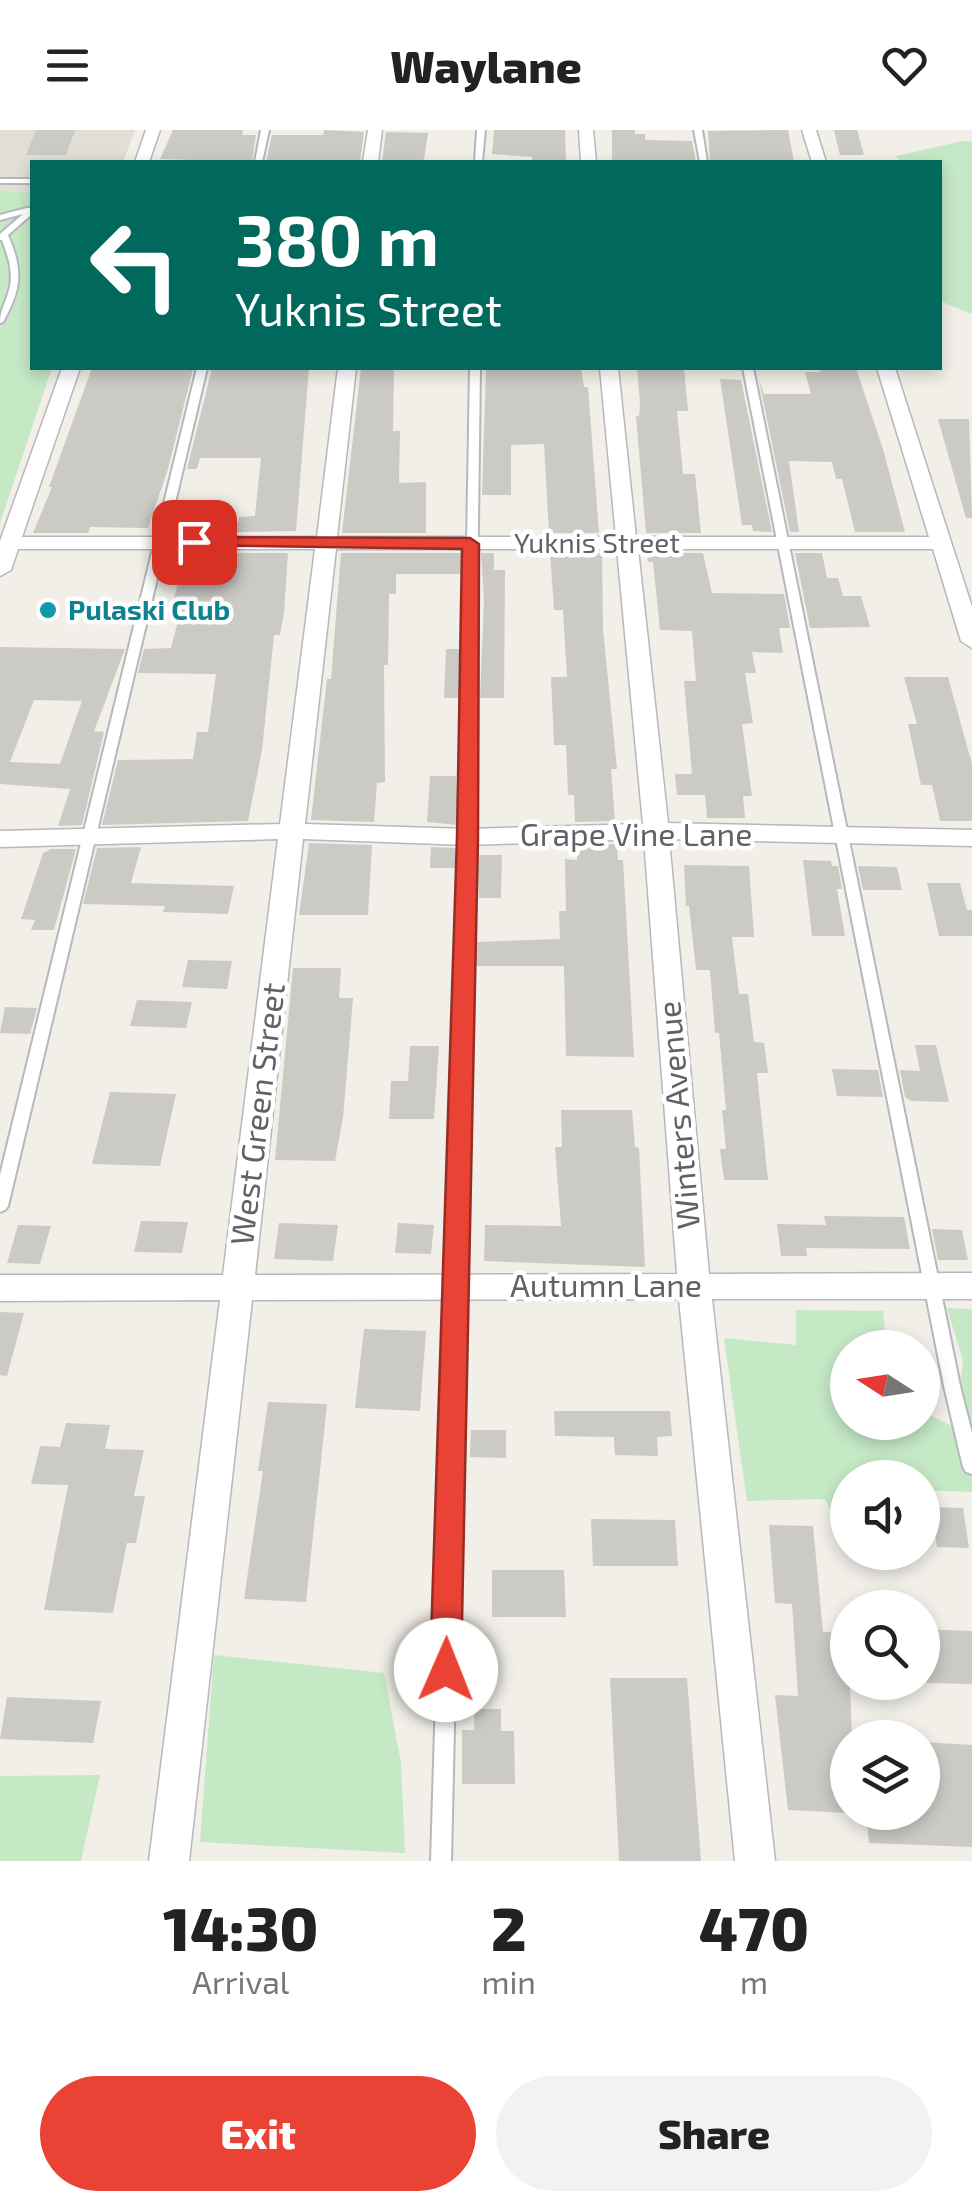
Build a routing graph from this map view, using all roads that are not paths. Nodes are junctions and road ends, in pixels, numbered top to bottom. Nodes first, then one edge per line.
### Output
1 (153, 130) edge
2 (265, 130) edge
3 (375, 130) edge
4 (480, 130) edge
5 (586, 130) edge
6 (698, 130) edge
7 (808, 130) edge
8 (143, 160) edge
9 (258, 160) edge
10 (371, 160) edge
11 (479, 160) edge
12 (590, 160) edge
13 (704, 160) edge
14 (818, 160) edge
15 (0, 181) edge
16 (30, 181) edge
17 (30, 210) edge
18 (30, 211) edge
19 (0, 218) edge
20 (2, 237) edge
21 (5, 302) edge
22 (0, 320) edge
23 (70, 370) edge
24 (202, 370) edge
25 (346, 370) edge
26 (475, 370) edge
27 (610, 370) edge
28 (748, 370) edge
29 (887, 370) edge
30 (161, 542) junction
31 (10, 543) junction
32 (326, 543) junction
33 (627, 543) junction
34 (781, 543) junction
35 (944, 543) junction
36 (470, 544) junction
37 (0, 570) edge
38 (972, 641) edge
39 (292, 831) junction
40 (656, 832) junction
41 (468, 837) junction
42 (842, 837) junction
43 (0, 838) edge
44 (86, 838) junction
45 (972, 838) edge
46 (0, 1206) edge
47 (694, 1285) junction
48 (237, 1286) junction
49 (454, 1286) junction
50 (933, 1286) junction
51 (972, 1286) edge
52 (0, 1288) edge
53 (972, 1467) edge
54 (169, 1861) edge
55 (441, 1861) edge
56 (755, 1861) edge

1 - 8 street
2 - 9 lane
3 - 10 street
4 - 11 lane
5 - 12 street
6 - 13 lane
7 - 14 street
15 - 16 lane
17 - 19 lane
18 - 20 lane
20 - 21 lane
21 - 22 lane
23 - 31 street
24 - 30 lane
25 - 32 street, West Green Street
26 - 36 lane
27 - 33 street, Winters Avenue
28 - 34 lane
29 - 35 street
30 - 31 street, Yuknis Street
30 - 32 street, Yuknis Street
30 - 44 lane
31 - 37 street
32 - 36 street, Yuknis Street
32 - 39 street, West Green Street
33 - 34 street, Yuknis Street
33 - 36 street, Yuknis Street
33 - 40 street, Winters Avenue
34 - 35 street, Yuknis Street
34 - 42 lane
35 - 38 street
36 - 41 lane
39 - 41 street, Grape Vine Lane
39 - 44 street, Grape Vine Lane
39 - 48 street, West Green Street
40 - 41 street, Grape Vine Lane
40 - 42 street, Grape Vine Lane
40 - 47 street, Winters Avenue
41 - 49 lane
42 - 45 street, Grape Vine Lane
42 - 50 lane
43 - 44 street, Grape Vine Lane
44 - 46 lane
47 - 49 street, Autumn Lane
47 - 50 street, Autumn Lane
47 - 56 street, Winters Avenue
48 - 49 street, Autumn Lane
48 - 52 street, Autumn Lane
48 - 54 street, West Green Street
49 - 55 lane
50 - 51 street, Autumn Lane
50 - 53 lane

